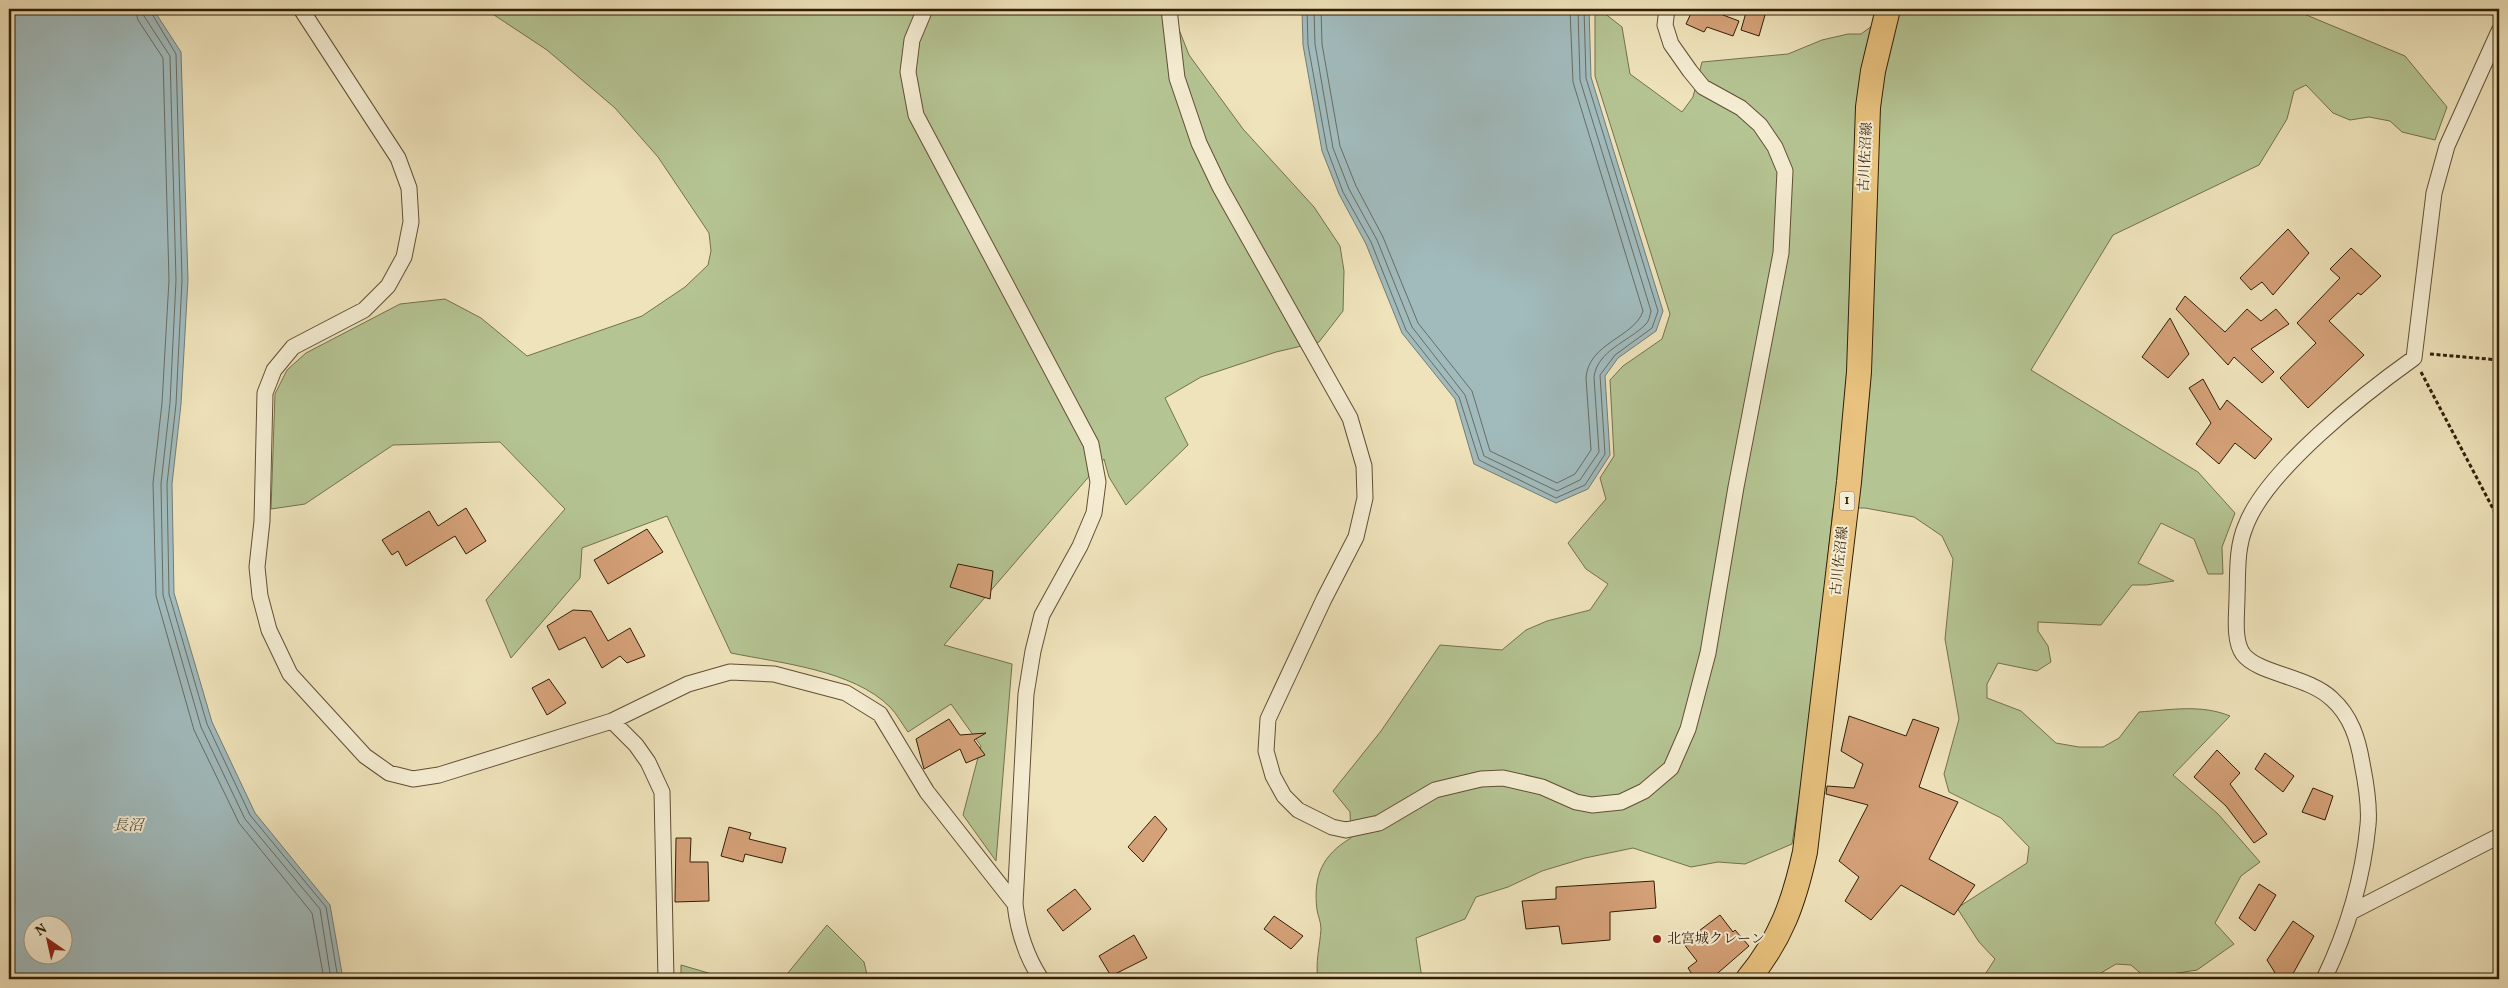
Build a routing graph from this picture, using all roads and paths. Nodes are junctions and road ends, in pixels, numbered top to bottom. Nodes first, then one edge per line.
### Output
1 (301, 9) edge
2 (925, 9) edge
3 (1169, 9) edge
4 (1667, 9) edge
5 (1888, 9) edge
6 (2499, 31) edge
7 (2414, 358) junction
8 (2499, 360) edge
9 (2499, 520) edge
10 (612, 722) junction
11 (2499, 836) edge
12 (1015, 904) junction
13 (2351, 912) junction
14 (666, 979) edge
15 (1041, 979) edge
16 (1748, 979) edge
17 (2324, 979) edge

1 - 10 street
2 - 12 street
3 - 4 street
5 - 16 main road, 古川佐沼線 / 1
6 - 7 street
7 - 8 path
7 - 9 path
7 - 13 street
10 - 12 street
10 - 14 street
11 - 13 street
12 - 15 street
13 - 17 street

